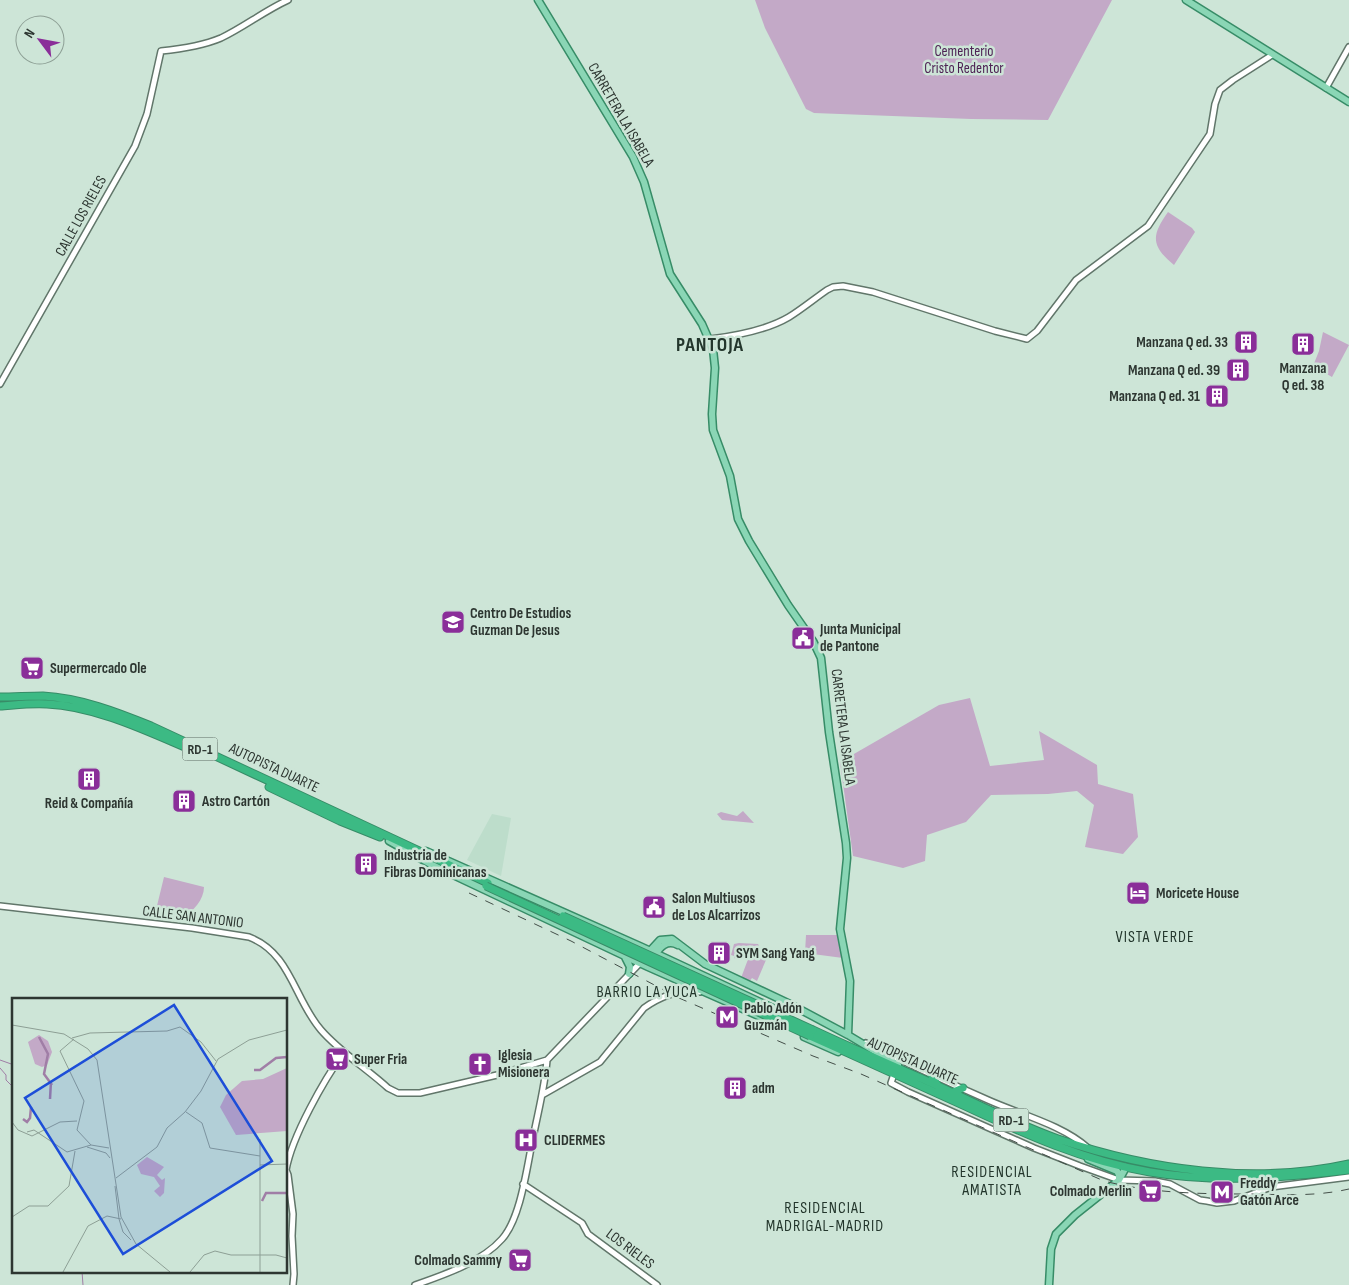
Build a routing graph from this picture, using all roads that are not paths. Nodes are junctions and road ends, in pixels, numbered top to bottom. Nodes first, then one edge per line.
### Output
1 (288, 0) edge
2 (538, 0) edge
3 (1186, 0) edge
4 (1349, 47) edge
5 (1272, 55) junction
6 (1326, 88) junction
7 (1349, 102) edge
8 (711, 343) junction
9 (0, 384) edge
10 (0, 697) edge
11 (0, 706) edge
12 (390, 839) junction
13 (0, 906) edge
14 (600, 929) junction
15 (593, 941) junction
16 (651, 953) junction
17 (624, 956) junction
18 (640, 963) junction
19 (682, 965) junction
20 (648, 967) junction
21 (629, 974) junction
22 (676, 979) junction
23 (708, 993) junction
24 (849, 1017) junction
25 (836, 1028) junction
26 (812, 1033) junction
27 (846, 1033) junction
28 (344, 1052) junction
29 (547, 1060) junction
30 (876, 1060) junction
31 (883, 1069) junction
32 (894, 1074) junction
33 (931, 1074) junction
34 (916, 1076) junction
35 (938, 1086) junction
36 (963, 1088) junction
37 (951, 1093) junction
38 (542, 1095) junction
39 (1088, 1148) junction
40 (1082, 1156) junction
41 (288, 1163) edge
42 (1349, 1164) edge
43 (1126, 1167) junction
44 (1349, 1170) edge
45 (1349, 1176) edge
46 (1119, 1180) junction
47 (288, 1183) edge
48 (523, 1184) junction
49 (293, 1285) edge
50 (416, 1285) edge
51 (657, 1285) edge
52 (1049, 1285) edge

1 - 9 street, CALLE LOS RIELES
2 - 8 main road, CARRETERA LA ISABELA
3 - 5 main road
4 - 6 street
5 - 6 main road
5 - 8 street
6 - 7 main road
8 - 24 main road, CARRETERA LA ISABELA
10 - 12 highway, AUTOPISTA DUARTE / RD-1
11 - 12 highway, AUTOPISTA DUARTE / RD-1
12 - 14 main road
12 - 15 main road
12 - 26 highway, AUTOPISTA DUARTE / RD-1, bridge
13 - 28 street, CALLE SAN ANTONIO
14 - 15 main road
14 - 16 main road
15 - 17 main road
16 - 18 main road
16 - 19 main road
16 - 20 main road
16 - 25 main road
16 - 27 main road
17 - 18 main road
17 - 21 main road
18 - 20 main road
18 - 21 street
19 - 22 main road
19 - 30 main road
20 - 22 main road
21 - 29 street
22 - 23 main road
23 - 31 main road
23 - 38 street
24 - 25 main road
24 - 27 main road, CARRETERA LA ISABELA
25 - 27 main road
26 - 30 highway, AUTOPISTA DUARTE / RD-1
26 - 31 highway, RD-1
27 - 33 street
27 - 34 main road
28 - 29 street, CALLE SAN ANTONIO
28 - 41 street
29 - 38 street
30 - 34 highway, AUTOPISTA DUARTE / RD-1
31 - 32 highway, AUTOPISTA DUARTE / RD-1
32 - 40 highway, AUTOPISTA DUARTE / RD-1
32 - 46 street
33 - 35 highway
33 - 36 street
34 - 35 highway, AUTOPISTA DUARTE / RD-1
35 - 37 highway, AUTOPISTA DUARTE / RD-1
36 - 37 highway
36 - 39 street
37 - 39 highway, AUTOPISTA DUARTE / RD-1
38 - 48 street
39 - 42 highway, AUTOPISTA DUARTE / RD-1
40 - 43 highway, AUTOPISTA DUARTE / RD-1
40 - 46 main road
43 - 44 highway, AUTOPISTA DUARTE / RD-1
43 - 46 main road
45 - 46 street
46 - 52 main road
47 - 49 street
48 - 50 street
48 - 51 street, LOS RIELES

